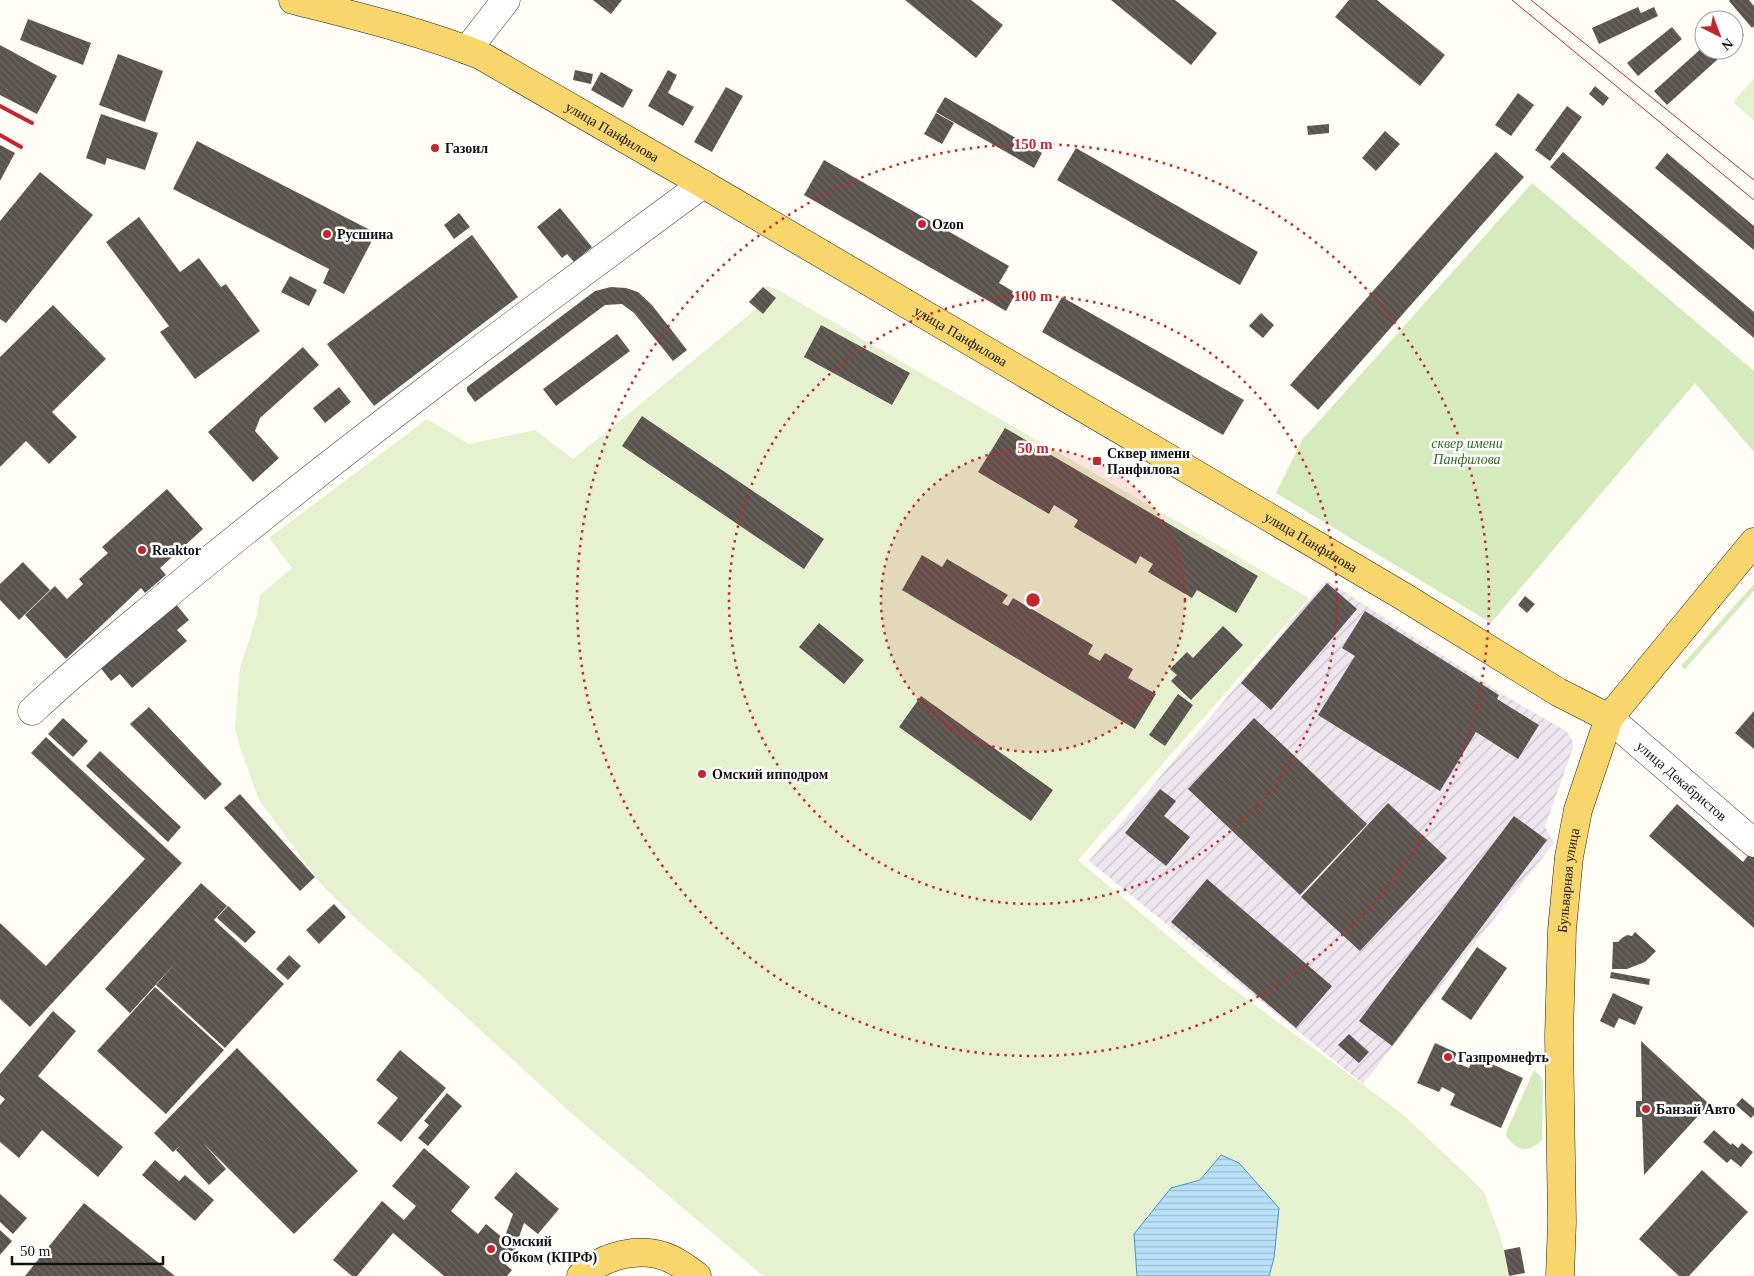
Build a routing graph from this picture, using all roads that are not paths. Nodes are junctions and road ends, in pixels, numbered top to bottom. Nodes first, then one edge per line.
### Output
1 (293, 0) edge
2 (506, 0) edge
3 (467, 50) junction
4 (703, 184) junction
5 (1754, 542) edge
6 (32, 711) dead end
7 (1610, 718) junction
8 (1754, 843) edge
9 (581, 1276) edge
10 (697, 1276) edge
11 (1560, 1276) edge

1 - 3 main road, улица Панфилова
2 - 3 street
3 - 4 main road, улица Панфилова
4 - 6 street
4 - 7 main road, улица Панфилова
5 - 7 main road, Бульварная улица
7 - 8 street, улица Декабристов
7 - 11 main road, Бульварная улица
9 - 10 main road

